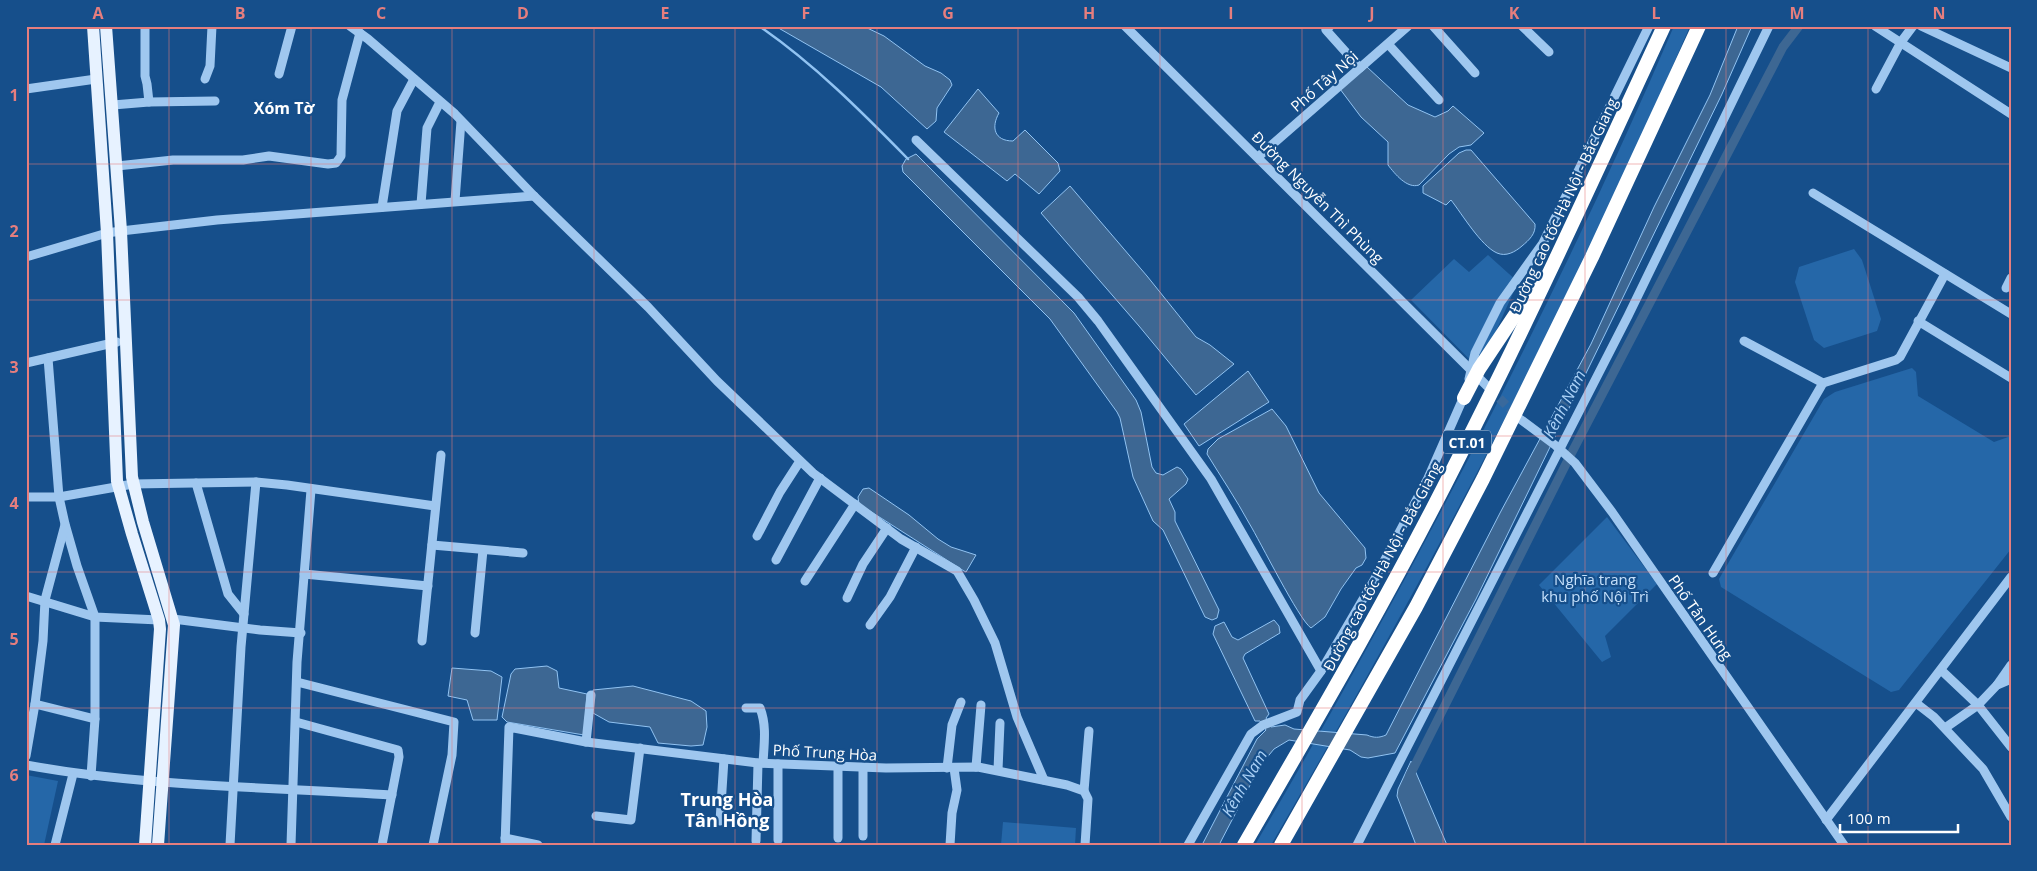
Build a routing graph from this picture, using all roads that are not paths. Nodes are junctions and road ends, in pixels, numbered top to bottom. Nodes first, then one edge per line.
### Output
1 (93, 26) edge
2 (106, 26) edge
3 (145, 26) edge
4 (212, 26) edge
5 (292, 26) edge
6 (350, 26) edge
7 (1125, 26) edge
8 (1330, 26) edge
9 (1408, 26) edge
10 (1433, 26) edge
11 (1522, 26) edge
12 (1649, 26) edge
13 (1664, 26) edge
14 (1699, 26) edge
15 (1769, 26) edge
16 (1875, 26) edge
17 (1913, 26) edge
18 (1921, 26) edge
19 (360, 34) junction
20 (1901, 42) junction
21 (1388, 44) junction
22 (1548, 52) dead end
23 (1360, 68) junction
24 (2011, 68) edge
25 (1475, 73) dead end
26 (279, 74) dead end
27 (96, 79) junction
28 (205, 79) dead end
29 (414, 79) junction
30 (26, 89) edge
31 (1876, 89) dead end
32 (1439, 100) dead end
33 (149, 102) junction
34 (215, 102) dead end
35 (440, 102) junction
36 (113, 105) junction
37 (2011, 114) edge
38 (461, 120) junction
39 (916, 140) dead end
40 (1610, 144) junction
41 (1258, 157) junction
42 (117, 166) junction
43 (1813, 193) dead end
44 (534, 196) junction
45 (455, 201) junction
46 (420, 204) junction
47 (382, 207) junction
48 (121, 231) junction
49 (107, 233) junction
50 (26, 257) edge
51 (1945, 274) junction
52 (2011, 278) edge
53 (2006, 288) dead end
54 (2011, 314) edge
55 (1918, 321) junction
56 (125, 341) junction
57 (1744, 341) dead end
58 (111, 342) junction
59 (48, 358) junction
60 (26, 364) edge
61 (1473, 373) junction
62 (2011, 378) edge
63 (1823, 383) junction
64 (1490, 389) tunnel mouth
65 (1464, 398) joint
66 (1520, 419) tunnel mouth
67 (1560, 449) junction
68 (440, 455) dead end
69 (800, 461) junction
70 (820, 478) junction
71 (256, 482) junction
72 (196, 483) junction
73 (133, 484) junction
74 (119, 486) junction
75 (311, 490) junction
76 (59, 496) junction
77 (26, 498) edge
78 (855, 504) junction
79 (436, 506) junction
80 (65, 524) junction
81 (887, 528) junction
82 (757, 536) dead end
83 (432, 545) junction
84 (916, 547) junction
85 (483, 550) junction
86 (523, 553) dead end
87 (776, 560) dead end
88 (1713, 573) dead end
89 (304, 574) junction
90 (2011, 577) edge
91 (805, 581) dead end
92 (428, 586) junction
93 (26, 596) edge
94 (847, 598) dead end
95 (45, 600) junction
96 (244, 614) junction
97 (94, 617) junction
98 (173, 619) junction
99 (159, 620) junction
100 (870, 625) dead end
101 (242, 628) junction
102 (301, 633) junction
103 (475, 634) dead end
104 (422, 641) dead end
105 (2011, 665) edge
106 (1941, 670) junction
107 (1321, 671) junction
108 (2011, 679) edge
109 (297, 682) junction
110 (1998, 685) junction
111 (591, 699) dead end
112 (961, 702) dead end
113 (1916, 703) junction
114 (35, 704) junction
115 (980, 705) dead end
116 (1978, 705) junction
117 (746, 708) dead end
118 (95, 719) junction
119 (296, 722) junction
120 (1000, 723) dead end
121 (1945, 728) junction
122 (1089, 731) dead end
123 (586, 742) junction
124 (2011, 747) edge
125 (640, 748) junction
126 (26, 756) edge
127 (724, 758) junction
128 (760, 763) junction
129 (778, 764) junction
130 (26, 765) edge
131 (838, 767) junction
132 (976, 767) junction
133 (863, 768) junction
134 (950, 768) junction
135 (998, 770) junction
136 (73, 774) junction
137 (91, 776) junction
138 (1044, 780) junction
139 (148, 782) junction
140 (162, 783) junction
141 (233, 786) junction
142 (293, 789) junction
143 (1084, 791) junction
144 (392, 795) junction
145 (596, 816) dead end
146 (2011, 817) edge
147 (1826, 820) junction
148 (720, 821) dead end
149 (863, 836) dead end
150 (838, 838) dead end
151 (778, 840) dead end
152 (505, 841) edge
153 (756, 841) dead end
154 (55, 845) edge
155 (145, 845) edge
156 (158, 845) edge
157 (230, 845) edge
158 (291, 845) edge
159 (382, 845) edge
160 (433, 845) edge
161 (538, 845) edge
162 (950, 845) edge
163 (1085, 845) edge
164 (1188, 845) edge
165 (1244, 845) edge
166 (1281, 845) edge
167 (1357, 845) edge
168 (1844, 845) edge

1 - 27 main road
2 - 36 main road
3 - 33 street
4 - 28 street
5 - 26 street
6 - 19 street
7 - 41 street, Đường Nguyễn Thì Phùng
8 - 23 street
9 - 21 street, Phố Tây Nội
10 - 25 street
11 - 22 street
12 - 61 street
13 - 40 highway, Đường cao tốc Hà Nội - Bắc Giang / CT.01
14 - 166 highway, CT.01
15 - 67 street
16 - 20 street
17 - 20 street
18 - 24 street
19 - 29 street
19 - 42 street
20 - 31 street
20 - 37 street
21 - 23 street, Phố Tây Nội
21 - 32 street
23 - 41 street, Phố Tây Nội
27 - 30 street
27 - 49 main road
29 - 35 street
29 - 47 street
33 - 34 street
33 - 36 street
35 - 38 street
35 - 46 street
36 - 42 main road
38 - 44 street
38 - 45 street
39 - 107 street
40 - 61 highway
40 - 165 highway, Đường cao tốc Hà Nội - Bắc Giang / CT.01
41 - 61 street, Đường Nguyễn Thì Phùng
42 - 48 main road
43 - 51 street
44 - 45 street
44 - 69 street
45 - 46 street
46 - 47 street
47 - 48 street
48 - 49 street
48 - 56 main road
49 - 50 street
49 - 58 main road
51 - 54 street
51 - 55 street
52 - 53 street
55 - 62 street
55 - 63 street
56 - 58 street
56 - 73 main road
57 - 63 street
58 - 59 street
58 - 74 main road
59 - 60 street
59 - 76 street
61 - 64 street, Đường Nguyễn Thì Phùng
61 - 65 highway
63 - 88 street
65 - 107 street
66 - 67 street, Phố Tân Hưng
67 - 147 street, Phố Tân Hưng
67 - 167 street
68 - 79 street
69 - 70 street
69 - 82 street
70 - 78 street
70 - 87 street
71 - 72 street
71 - 75 street
71 - 96 street
72 - 73 street
72 - 96 street
73 - 74 street
73 - 98 main road
74 - 76 street
74 - 99 main road
75 - 79 street
75 - 89 street
76 - 77 street
76 - 80 street
78 - 81 street
78 - 91 street
79 - 83 street
80 - 95 street
80 - 97 street
81 - 84 street
81 - 94 street
83 - 85 street
83 - 92 street
84 - 100 street
84 - 138 street
85 - 86 street
85 - 103 street
89 - 92 street
89 - 102 street
90 - 106 street
92 - 104 street
93 - 95 street
95 - 97 street
95 - 114 street
96 - 101 street
97 - 99 street
97 - 118 street
98 - 99 main road
98 - 101 street
98 - 140 main road
99 - 139 main road
101 - 102 street
101 - 141 street
102 - 109 street
105 - 110 street
106 - 113 street
106 - 116 street
107 - 164 street
108 - 110 street
109 - 119 street
109 - 160 street
110 - 116 street
111 - 123 street
112 - 134 street
113 - 121 street
113 - 147 street
114 - 118 street
114 - 126 street
115 - 132 street
116 - 121 street
116 - 124 street
117 - 128 street
118 - 137 street
119 - 142 street
119 - 144 street
120 - 135 street
121 - 146 street
122 - 143 street
123 - 125 street, Phố Trung Hòa
123 - 152 street, Phố Trung Hòa
125 - 127 street, Phố Trung Hòa
125 - 145 street
127 - 128 street, Phố Trung Hòa
127 - 148 street
128 - 129 street, Phố Trung Hòa
128 - 153 street
129 - 131 street, Phố Trung Hòa
129 - 151 street
130 - 136 street
131 - 133 street, Phố Trung Hòa
131 - 150 street
132 - 134 street, Phố Trung Hòa
132 - 135 street, Phố Trung Hòa
133 - 134 street, Phố Trung Hòa
133 - 149 street
134 - 162 street
135 - 138 street, Phố Trung Hòa
136 - 137 street
136 - 154 street
137 - 139 street
138 - 143 street, Phố Trung Hòa
139 - 140 street
139 - 155 main road
140 - 141 street
140 - 156 main road
141 - 142 street
141 - 157 street
142 - 144 street
142 - 158 street
143 - 163 street
144 - 159 street
147 - 168 street, Phố Tân Hưng
152 - 161 street

